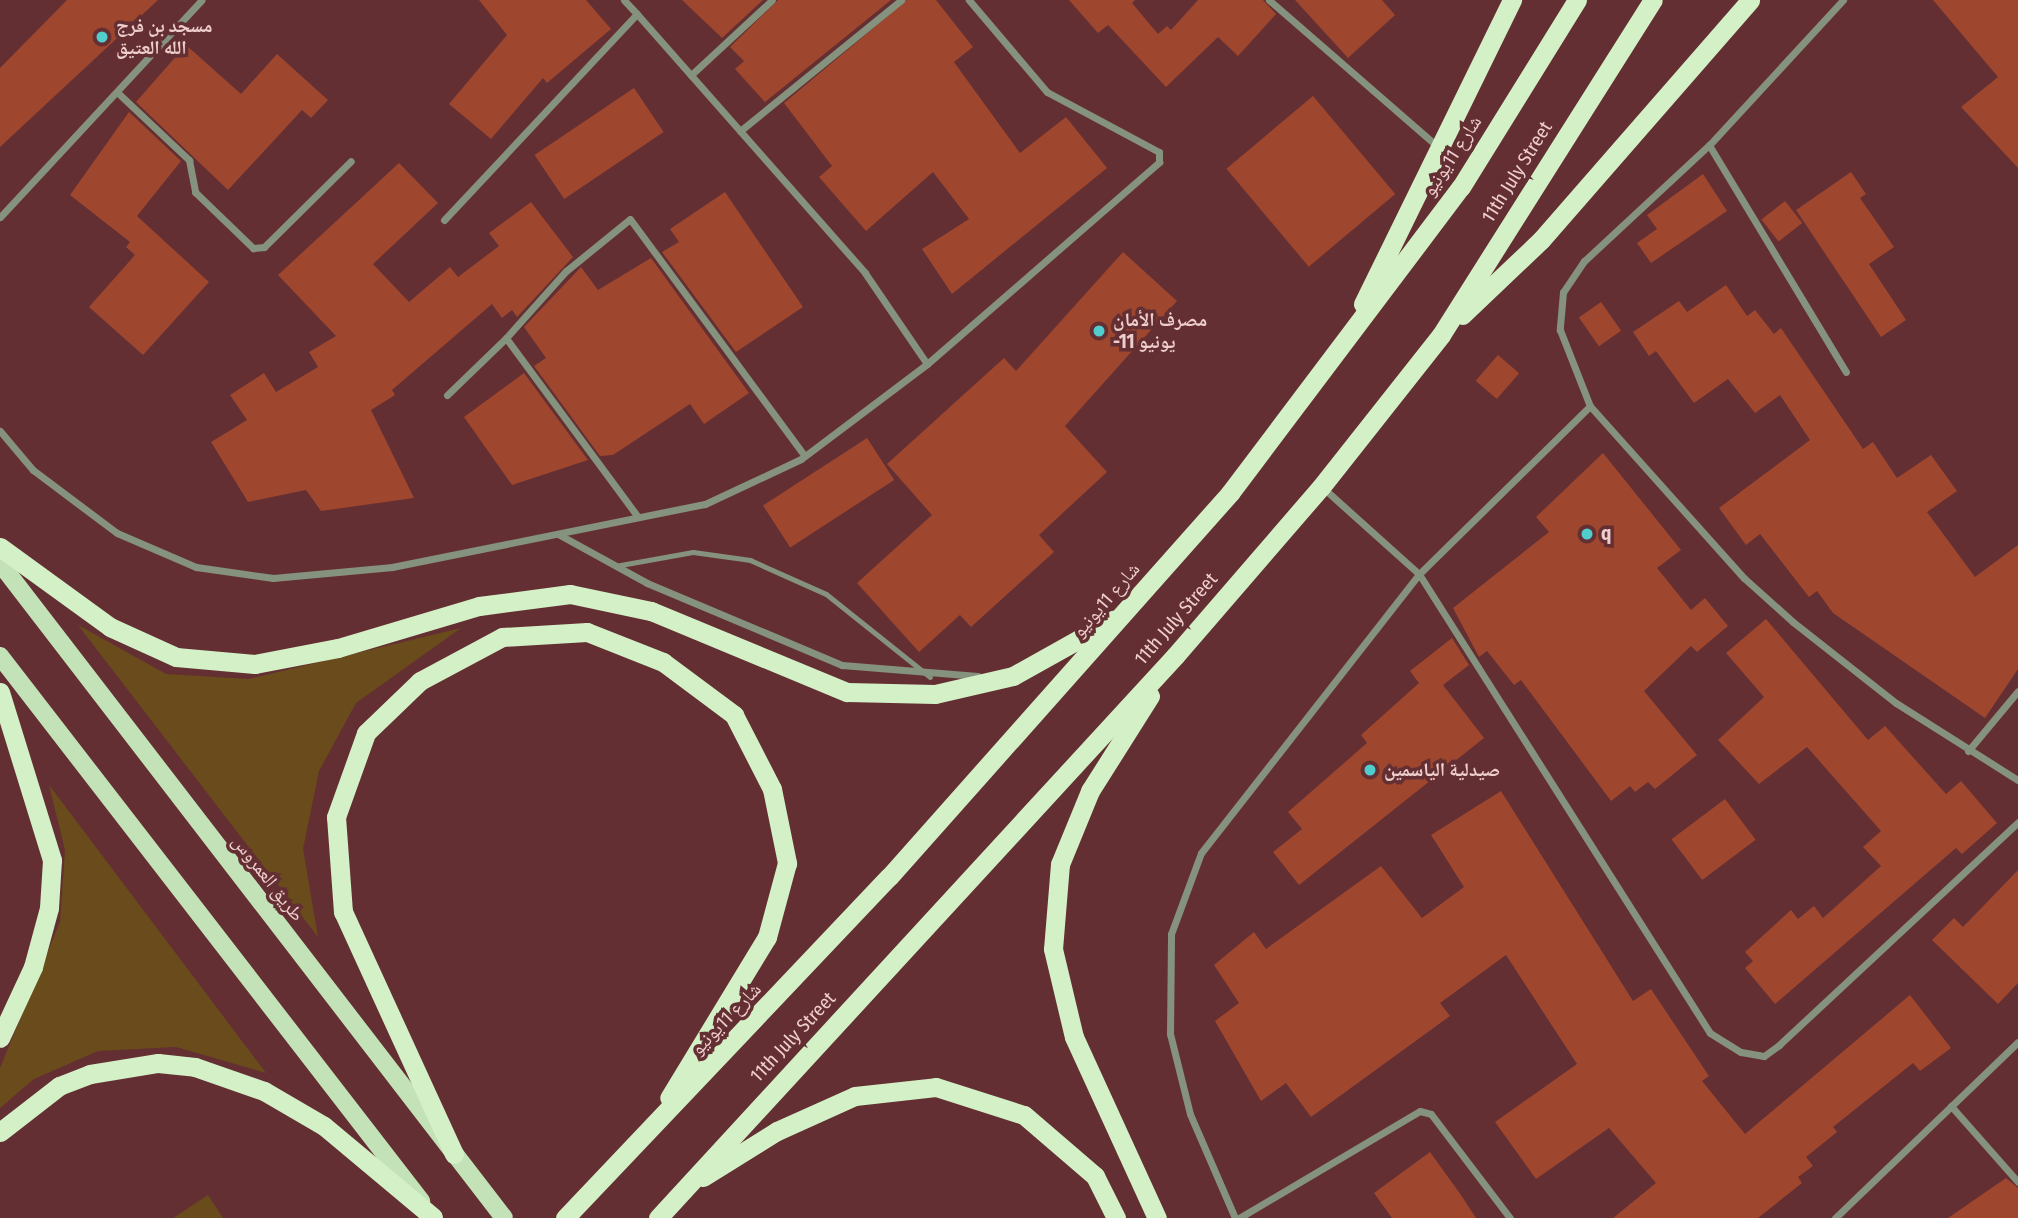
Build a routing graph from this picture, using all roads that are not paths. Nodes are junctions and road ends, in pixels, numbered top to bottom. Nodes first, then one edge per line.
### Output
1 (202, 0) edge
2 (624, 0) edge
3 (772, 0) edge
4 (901, 0) edge
5 (969, 0) edge
6 (1269, 0) edge
7 (1512, 0) edge
8 (1577, 0) edge
9 (1653, 0) edge
10 (1750, 0) edge
11 (1843, 0) edge
12 (637, 15) junction
13 (691, 75) junction
14 (118, 93) junction
15 (740, 131) junction
16 (1709, 145) junction
17 (1442, 150) junction
18 (351, 161) dead end
19 (0, 216) edge
20 (443, 220) dead end
21 (1441, 335) junction
22 (506, 338) junction
23 (1336, 356) junction
24 (927, 364) junction
25 (1846, 372) dead end
26 (447, 395) dead end
27 (1590, 406) junction
28 (0, 431) edge
29 (803, 454) junction
30 (1321, 487) junction
31 (637, 516) junction
32 (558, 534) junction
33 (0, 547) edge
34 (0, 563) edge
35 (615, 566) junction
36 (1419, 574) junction
37 (1126, 613) junction
38 (0, 656) edge
39 (1175, 656) junction
40 (1013, 676) junction
41 (930, 677) junction
42 (2018, 691) edge
43 (0, 692) edge
44 (1969, 751) junction
45 (2018, 780) edge
46 (2018, 822) edge
47 (0, 1038) edge
48 (2018, 1042) edge
49 (1951, 1106) junction
50 (650, 1128) junction
51 (0, 1132) edge
52 (454, 1154) junction
53 (2018, 1182) edge
54 (682, 1191) junction
55 (660, 1216) edge
56 (434, 1217) edge
57 (504, 1218) edge
58 (565, 1218) edge
59 (1116, 1218) edge
60 (1157, 1218) edge
61 (1237, 1218) edge
62 (1510, 1218) edge
63 (1835, 1218) edge

1 - 14 street
2 - 12 street
3 - 13 street
4 - 15 street
5 - 24 street
6 - 17 street
7 - 17 highway
8 - 23 highway, شارع 11يونيو
9 - 21 highway, 11th July Street
10 - 21 highway
11 - 16 street
12 - 13 street
12 - 20 street
13 - 15 street
14 - 18 street
14 - 19 street
15 - 24 street
16 - 25 street
16 - 27 street
17 - 23 highway
21 - 30 highway, 11th July Street
22 - 26 street
22 - 29 street
22 - 31 street
23 - 37 highway, شارع 11يونيو
24 - 29 street
27 - 36 street
27 - 44 street
28 - 32 street
29 - 31 street
30 - 36 street
30 - 39 highway, 11th July Street
31 - 32 street
32 - 35 street
33 - 40 highway
34 - 52 main road, طريق العمروس
35 - 41 street
35 - 41 lane
36 - 46 street
36 - 61 street
37 - 40 highway
37 - 50 highway, شارع 11يونيو
38 - 56 main road
39 - 54 highway, 11th July Street
39 - 60 highway
40 - 41 street
42 - 44 street
43 - 47 highway
44 - 45 street
48 - 49 street
49 - 53 street
49 - 63 street
50 - 52 highway
50 - 58 highway, شارع 11يونيو
51 - 56 highway
52 - 57 main road, طريق العمروس
54 - 55 highway, 11th July Street
54 - 59 highway
61 - 62 street

